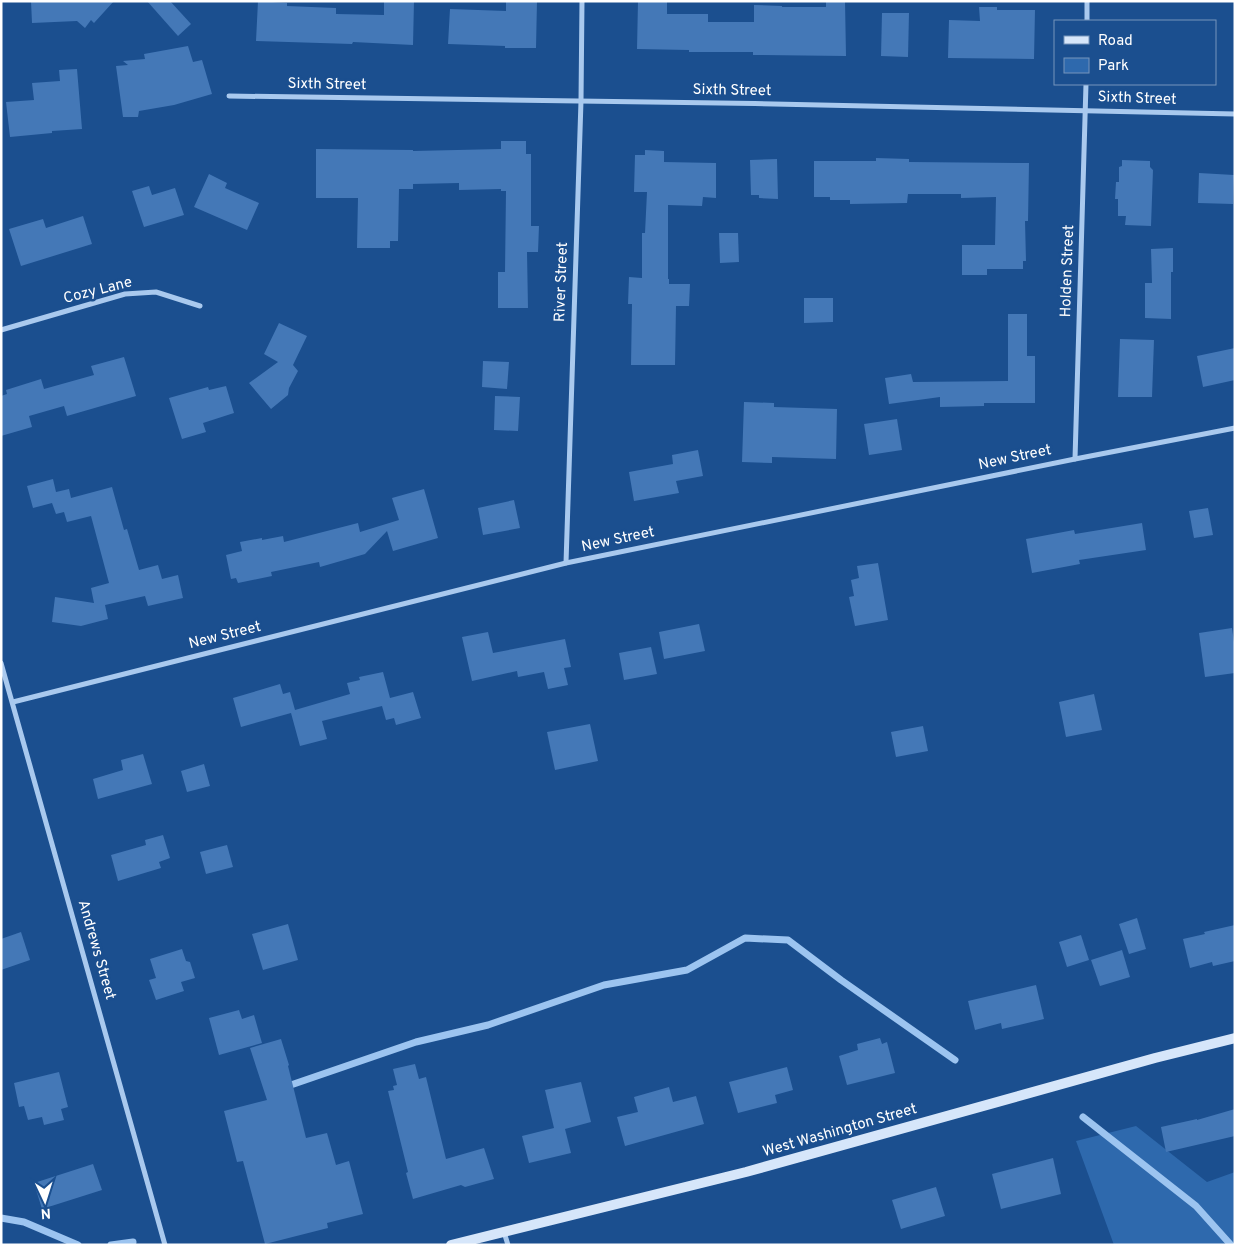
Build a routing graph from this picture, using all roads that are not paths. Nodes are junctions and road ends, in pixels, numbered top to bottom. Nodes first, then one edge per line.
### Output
1 (582, 1) edge
2 (1087, 1) edge
3 (1087, 20) edge
4 (1086, 85) edge
5 (229, 96) dead end
6 (581, 101) junction
7 (1086, 110) junction
8 (1235, 114) edge
9 (200, 306) dead end
10 (1, 330) edge
11 (1235, 428) edge
12 (1074, 459) junction
13 (566, 564) junction
14 (1, 663) edge
15 (13, 702) junction
16 (1235, 1038) edge
17 (504, 1232) junction
18 (165, 1245) edge
19 (451, 1245) edge
20 (508, 1245) edge

1 - 6 street, River Street
2 - 3 street
4 - 7 street, Holden Street
5 - 6 street, Sixth Street
6 - 7 street, Sixth Street
6 - 13 street, River Street
7 - 8 street, Sixth Street
7 - 12 street, Holden Street
9 - 10 street, Cozy Lane
11 - 12 street, New Street
12 - 13 street, New Street
13 - 15 street, New Street
14 - 15 street, Andrews Street
15 - 18 street, Andrews Street
16 - 17 main road, West Washington Street
17 - 19 main road, West Washington Street
17 - 20 street

